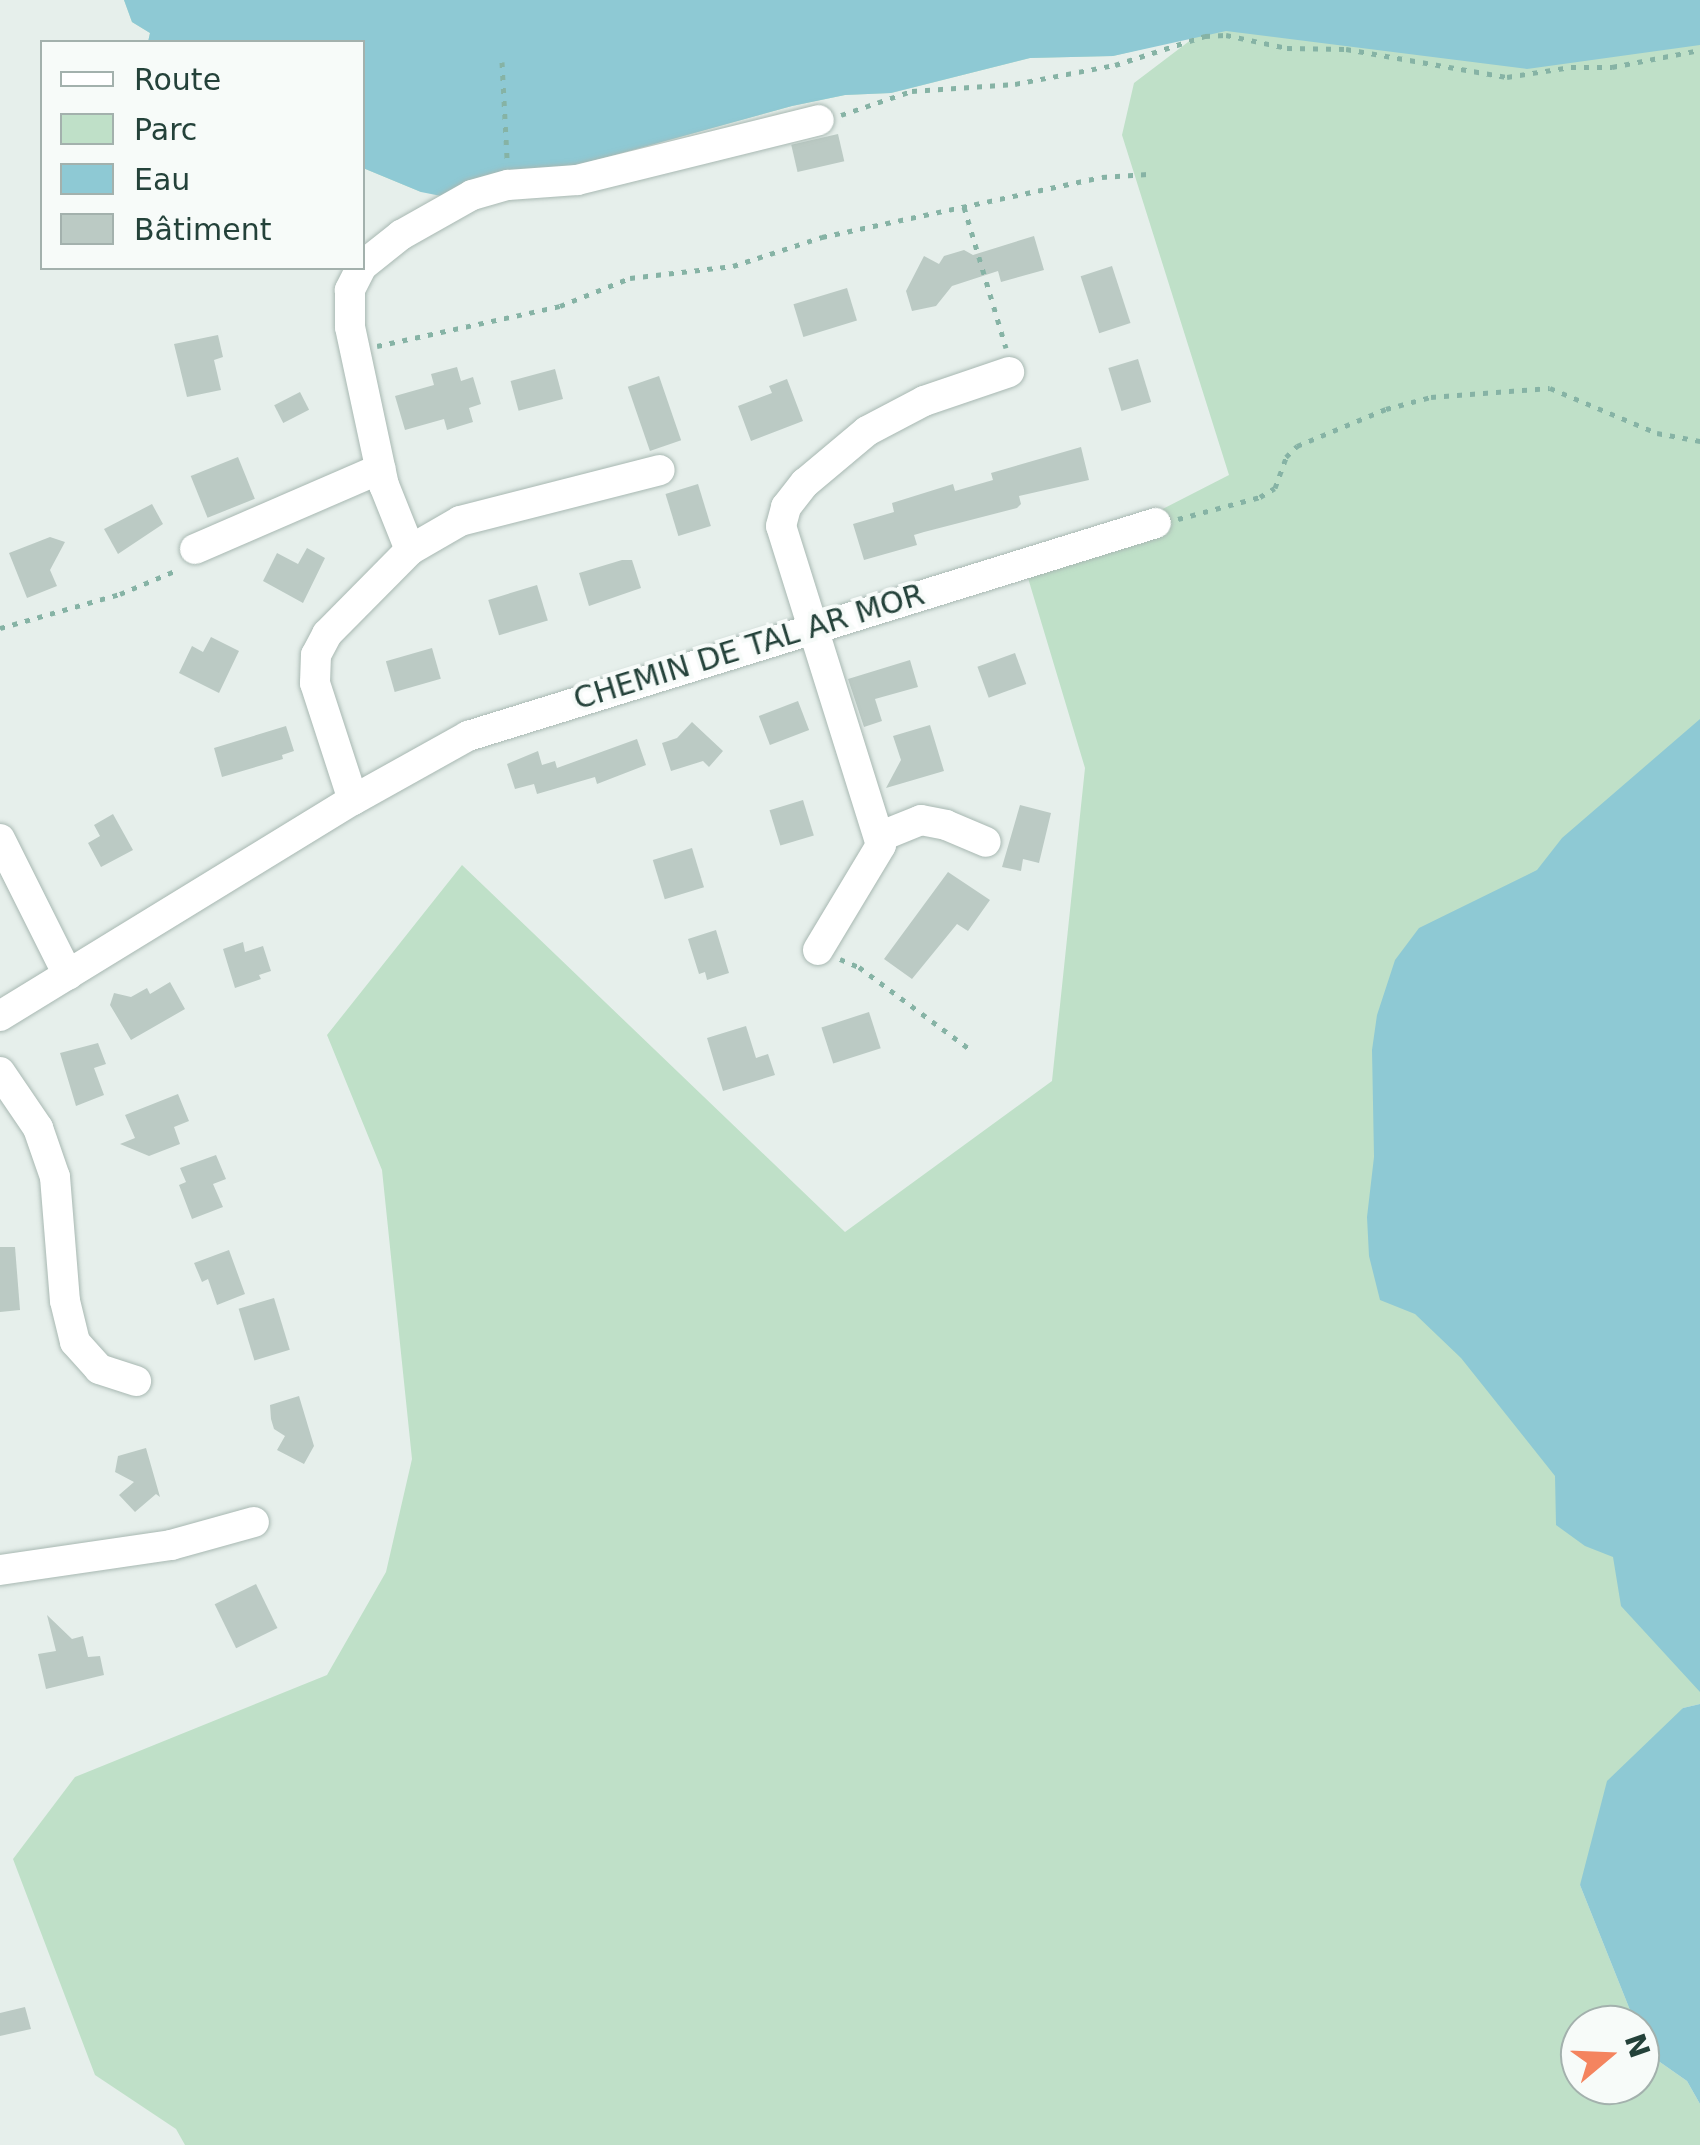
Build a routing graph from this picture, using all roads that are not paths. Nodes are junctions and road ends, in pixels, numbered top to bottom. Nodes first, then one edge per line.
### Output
1 (819, 120) road end
2 (365, 265) edge
3 (360, 270) edge
4 (1009, 372) road end
5 (380, 469) junction
6 (660, 470) dead end
7 (1156, 523) road end
8 (196, 549) dead end
9 (410, 550) junction
10 (810, 626) junction
11 (353, 800) junction
12 (879, 837) junction
13 (0, 839) edge
14 (986, 842) dead end
15 (818, 950) road end
16 (68, 975) junction
17 (0, 1016) edge
18 (0, 1072) edge
19 (136, 1380) dead end
20 (254, 1522) dead end
21 (0, 1570) edge

1 - 2 street
3 - 5 street
4 - 10 street
5 - 8 street
5 - 9 street
6 - 9 street
7 - 10 street, CHEMIN DE TAL AR MOR
9 - 11 street
10 - 11 street, CHEMIN DE TAL AR MOR
10 - 12 street
11 - 16 street, CHEMIN DE TAL AR MOR
12 - 14 street
12 - 15 street
13 - 16 street
16 - 17 street, CHEMIN DE TAL AR MOR
18 - 19 street
20 - 21 street

